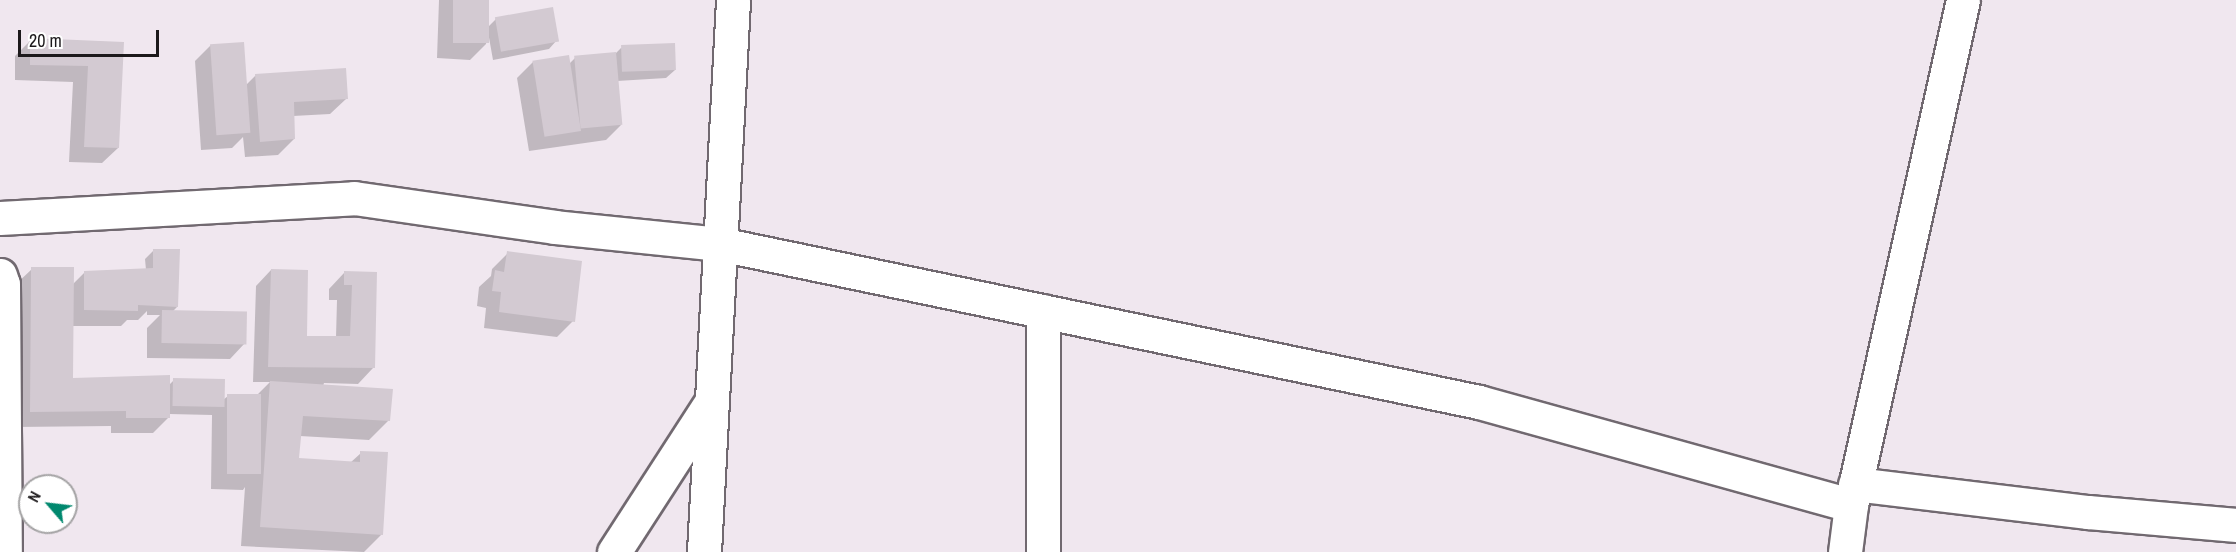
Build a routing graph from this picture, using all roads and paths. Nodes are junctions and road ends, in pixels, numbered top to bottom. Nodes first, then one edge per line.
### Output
1 (733, 0) edge
2 (1963, 0) edge
3 (0, 219) edge
4 (720, 244) junction
5 (0, 274) edge
6 (1043, 311) junction
7 (712, 401) junction
8 (1853, 494) junction
9 (2236, 525) edge
10 (5, 552) edge
11 (614, 552) edge
12 (704, 552) edge
13 (1043, 552) edge
14 (1845, 552) edge

1 - 4 street
2 - 8 street
3 - 4 street
4 - 6 street
4 - 7 street
5 - 10 street
6 - 8 street
6 - 13 street
7 - 11 street
7 - 12 street
8 - 9 street
8 - 14 street

